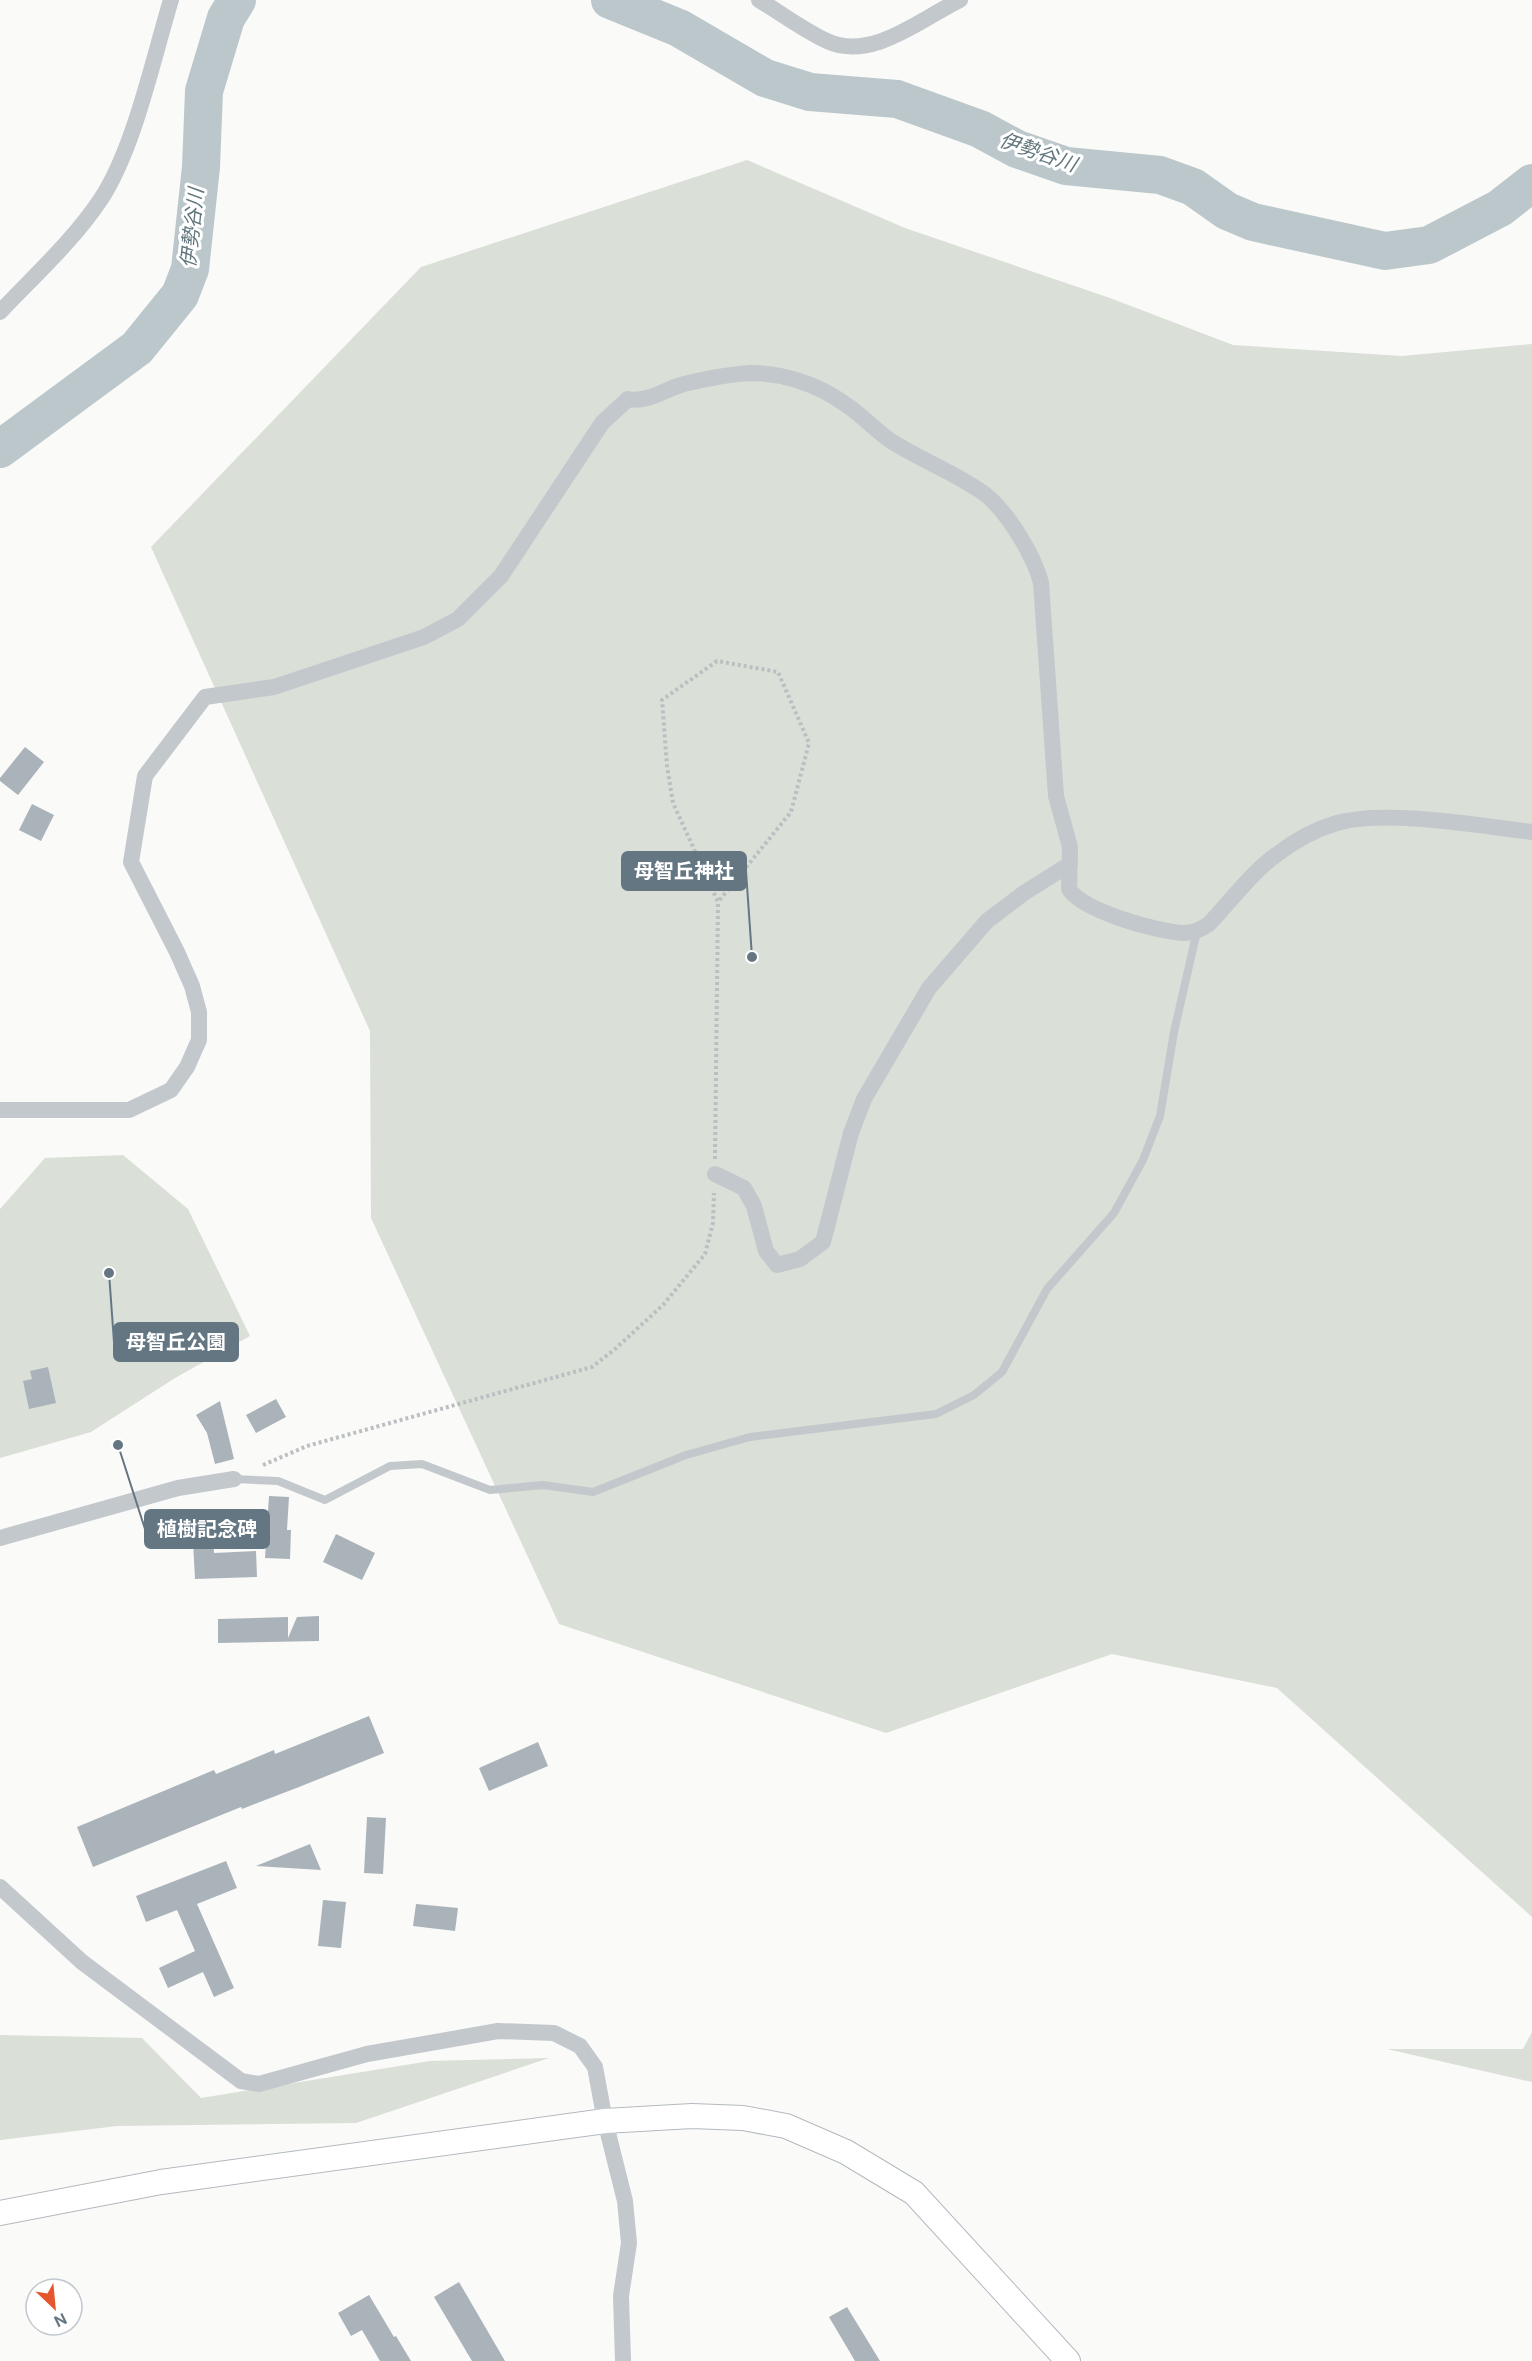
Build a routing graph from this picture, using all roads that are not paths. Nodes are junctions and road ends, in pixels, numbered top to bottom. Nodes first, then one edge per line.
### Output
1 (171, 0) edge
2 (759, 0) edge
3 (960, 0) edge
4 (0, 312) edge
5 (1532, 832) edge
6 (1070, 864) junction
7 (1197, 931) junction
8 (0, 1110) edge
9 (715, 1174) road end
10 (234, 1479) joint
11 (0, 1538) edge
12 (0, 1887) edge
13 (605, 2121) junction
14 (0, 2214) edge
15 (623, 2361) edge
16 (1068, 2361) edge

1 - 4 street
2 - 3 street
5 - 7 street
6 - 7 street
6 - 8 street
6 - 9 street
7 - 10 lane
10 - 11 street
12 - 13 street
13 - 14 street
13 - 15 street
13 - 16 street

